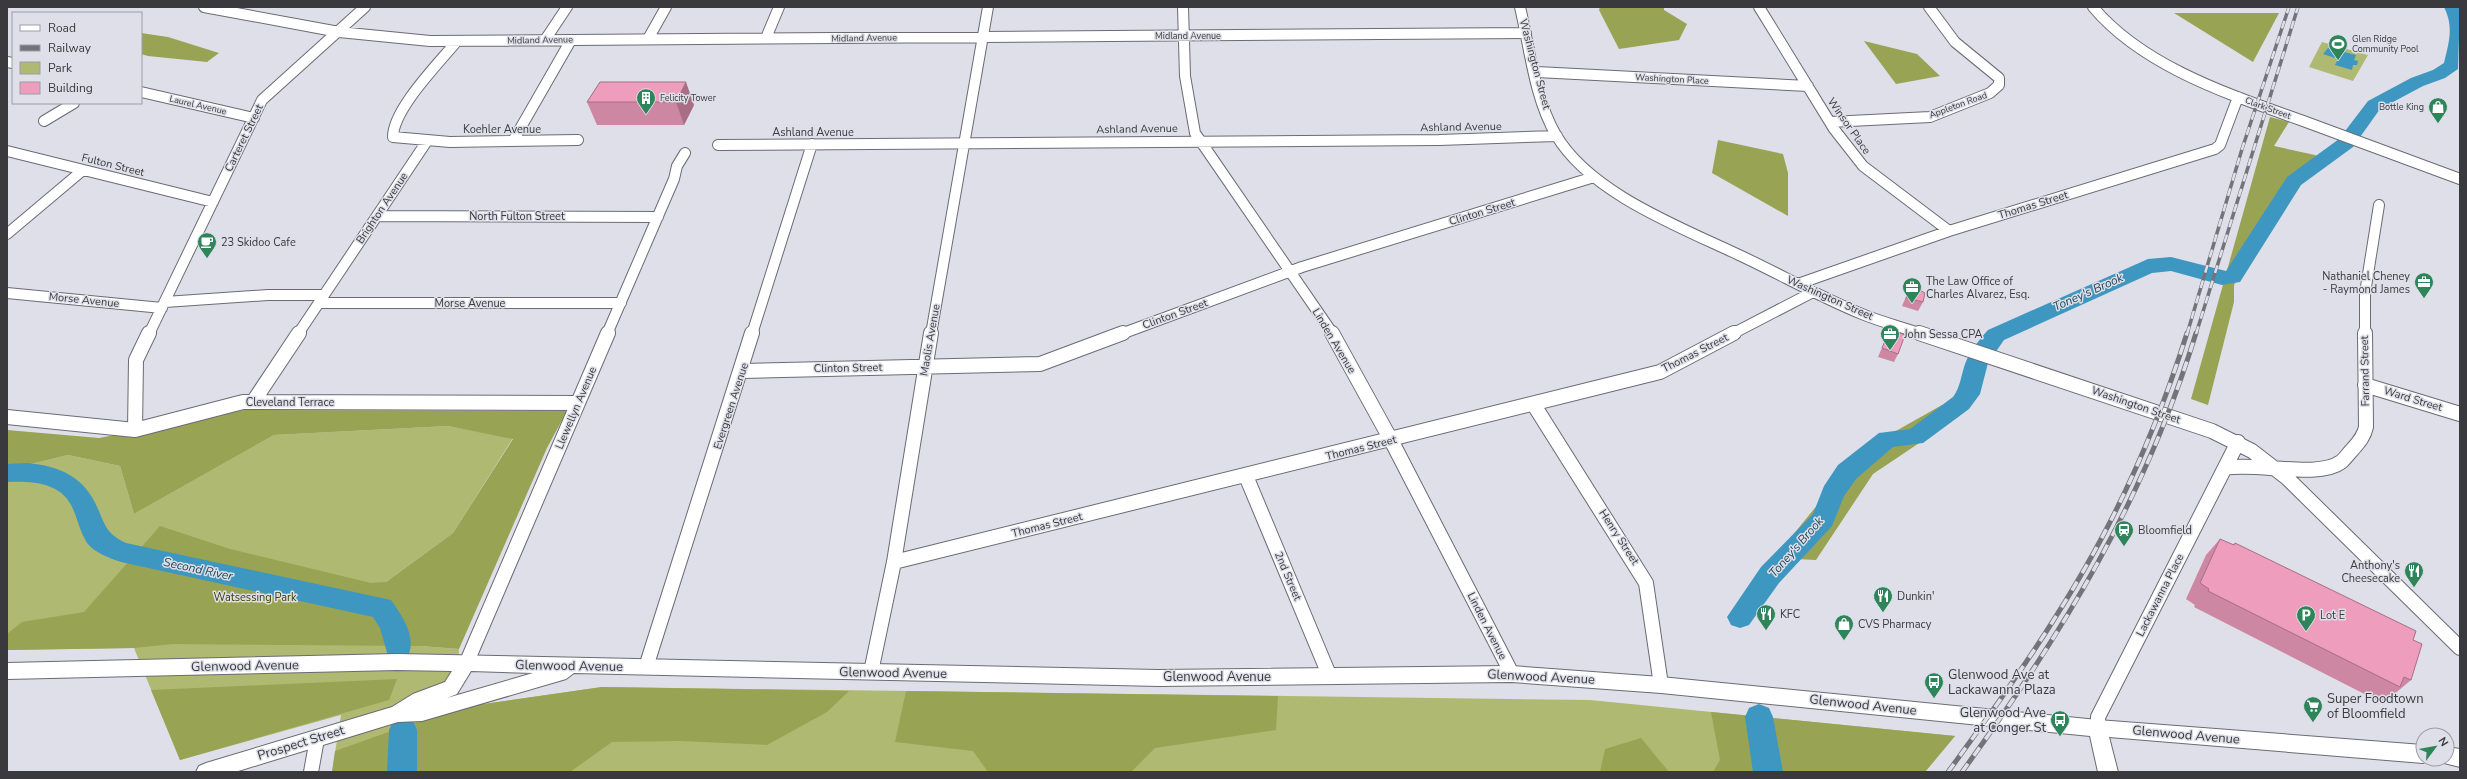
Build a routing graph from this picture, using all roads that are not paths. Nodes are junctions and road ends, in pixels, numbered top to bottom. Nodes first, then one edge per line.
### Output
1 (204, 7) edge
2 (365, 7) edge
3 (567, 7) edge
4 (666, 7) edge
5 (779, 7) edge
6 (988, 7) edge
7 (1183, 7) edge
8 (1520, 7) edge
9 (1759, 7) edge
10 (1929, 7) edge
11 (2093, 7) edge
12 (339, 32) junction
13 (1526, 33) junction
14 (983, 36) junction
15 (1182, 36) junction
16 (766, 38) junction
17 (545, 40) junction
18 (571, 40) junction
19 (648, 40) junction
20 (457, 41) junction
21 (1537, 72) junction
22 (1808, 86) junction
23 (142, 92) edge
24 (2238, 97) junction
25 (72, 104) edge
26 (254, 118) junction
27 (44, 121) dead end
28 (1830, 122) junction
29 (1557, 136) junction
30 (578, 140) dead end
31 (1200, 140) junction
32 (427, 141) junction
33 (513, 141) junction
34 (964, 142) junction
35 (718, 144) dead end
36 (812, 144) junction
37 (7, 151) edge
38 (686, 152) dead end
39 (83, 170) junction
40 (1594, 177) junction
41 (2460, 179) edge
42 (213, 202) junction
43 (2378, 205) dead end
44 (376, 216) junction
45 (658, 217) junction
46 (1949, 231) junction
47 (7, 234) edge
48 (1290, 271) junction
49 (1798, 284) junction
50 (1813, 292) junction
51 (7, 293) edge
52 (322, 299) junction
53 (621, 303) junction
54 (163, 305) junction
55 (925, 366) junction
56 (742, 370) junction
57 (2365, 385) junction
58 (253, 402) junction
59 (578, 403) junction
60 (1534, 405) junction
61 (2460, 414) edge
62 (7, 417) edge
63 (135, 430) junction
64 (1391, 440) junction
65 (2238, 442) junction
66 (2225, 468) junction
67 (2276, 468) junction
68 (1246, 476) junction
69 (894, 562) junction
70 (2460, 648) edge
71 (466, 664) junction
72 (580, 666) junction
73 (646, 667) junction
74 (7, 671) edge
75 (871, 672) junction
76 (1512, 674) junction
77 (1330, 677) junction
78 (1660, 685) junction
79 (397, 714) junction
80 (2098, 728) junction
81 (317, 739) junction
82 (2415, 753) edge
83 (206, 772) edge
84 (311, 772) edge
85 (2108, 772) edge

1 - 12 street, Midland Avenue
2 - 12 street, Carteret Street
3 - 17 street
4 - 19 street
5 - 16 street
6 - 14 street, Maolis Avenue
7 - 15 street, Linden Avenue
8 - 13 street, Washington Street
9 - 22 street, Winsor Place
10 - 28 street, Appleton Road
11 - 24 street, Clark Street
12 - 20 street, Midland Avenue
12 - 26 street, Carteret Street
13 - 15 street, Midland Avenue
13 - 21 street, Washington Street
14 - 15 street, Midland Avenue
14 - 16 street, Midland Avenue
14 - 34 street, Maolis Avenue
15 - 31 street, Linden Avenue
16 - 19 street, Midland Avenue
17 - 18 street, Midland Avenue
17 - 20 street, Midland Avenue
18 - 19 street, Midland Avenue
18 - 33 street
20 - 32 street
21 - 22 street, Washington Place
21 - 29 street, Washington Street
22 - 28 street, Winsor Place
23 - 26 street, Laurel Avenue
24 - 41 street, Clark Street
24 - 46 street, Thomas Street
25 - 27 street
26 - 42 street, Carteret Street
28 - 46 street, Winsor Place
29 - 31 street, Ashland Avenue
29 - 40 street, Washington Street
30 - 33 street, Koehler Avenue
31 - 34 street, Ashland Avenue
31 - 48 street, Linden Avenue
32 - 33 street, Koehler Avenue
32 - 44 street, Brighton Avenue
34 - 36 street, Ashland Avenue
34 - 55 street, Maolis Avenue
35 - 36 street, Ashland Avenue
36 - 56 street, Evergreen Avenue
37 - 39 street, Fulton Street
38 - 45 street, Llewellyn Avenue
39 - 42 street, Fulton Street
39 - 47 street
40 - 48 street, Clinton Street
40 - 49 street, Washington Street
42 - 54 street, Carteret Street
43 - 57 street, Farrand Street
44 - 45 street, North Fulton Street
44 - 52 street, Brighton Avenue
45 - 53 street, Llewellyn Avenue
46 - 49 street, Thomas Street
48 - 55 street, Clinton Street
48 - 64 street, Linden Avenue
49 - 50 street, Washington Street
50 - 60 street, Thomas Street
50 - 65 street, Washington Street
51 - 54 street, Morse Avenue
52 - 53 street, Morse Avenue
52 - 54 street, Morse Avenue
52 - 58 street, Brighton Avenue
53 - 59 street, Llewellyn Avenue
54 - 63 street, Carteret Street
55 - 56 street, Clinton Street
55 - 69 street, Maolis Avenue
56 - 73 street, Evergreen Avenue
57 - 61 street, Ward Street
57 - 67 street, Farrand Street
58 - 59 street, Cleveland Terrace
58 - 63 street, Cleveland Terrace
59 - 71 street, Llewellyn Avenue
60 - 64 street, Thomas Street
60 - 78 street, Henry Street
62 - 63 street, Cleveland Terrace
64 - 68 street, Thomas Street
64 - 76 street, Linden Avenue
65 - 66 street, Lackawanna Place
65 - 67 street, Washington Street
66 - 67 street
66 - 80 street, Lackawanna Place
67 - 70 street, Washington Street
68 - 69 street, Thomas Street
68 - 77 street, 2nd Street
69 - 75 street, Maolis Avenue
71 - 72 street, Glenwood Avenue
71 - 74 street, Glenwood Avenue
71 - 79 street, Prospect Street
72 - 73 street, Glenwood Avenue
72 - 79 street, Prospect Street
73 - 75 street, Glenwood Avenue
75 - 77 street, Glenwood Avenue
76 - 77 street, Glenwood Avenue
76 - 78 street, Glenwood Avenue
78 - 80 street, Glenwood Avenue
79 - 81 street, Prospect Street
80 - 82 street, Glenwood Avenue
80 - 85 street
81 - 83 street, Prospect Street
81 - 84 street

